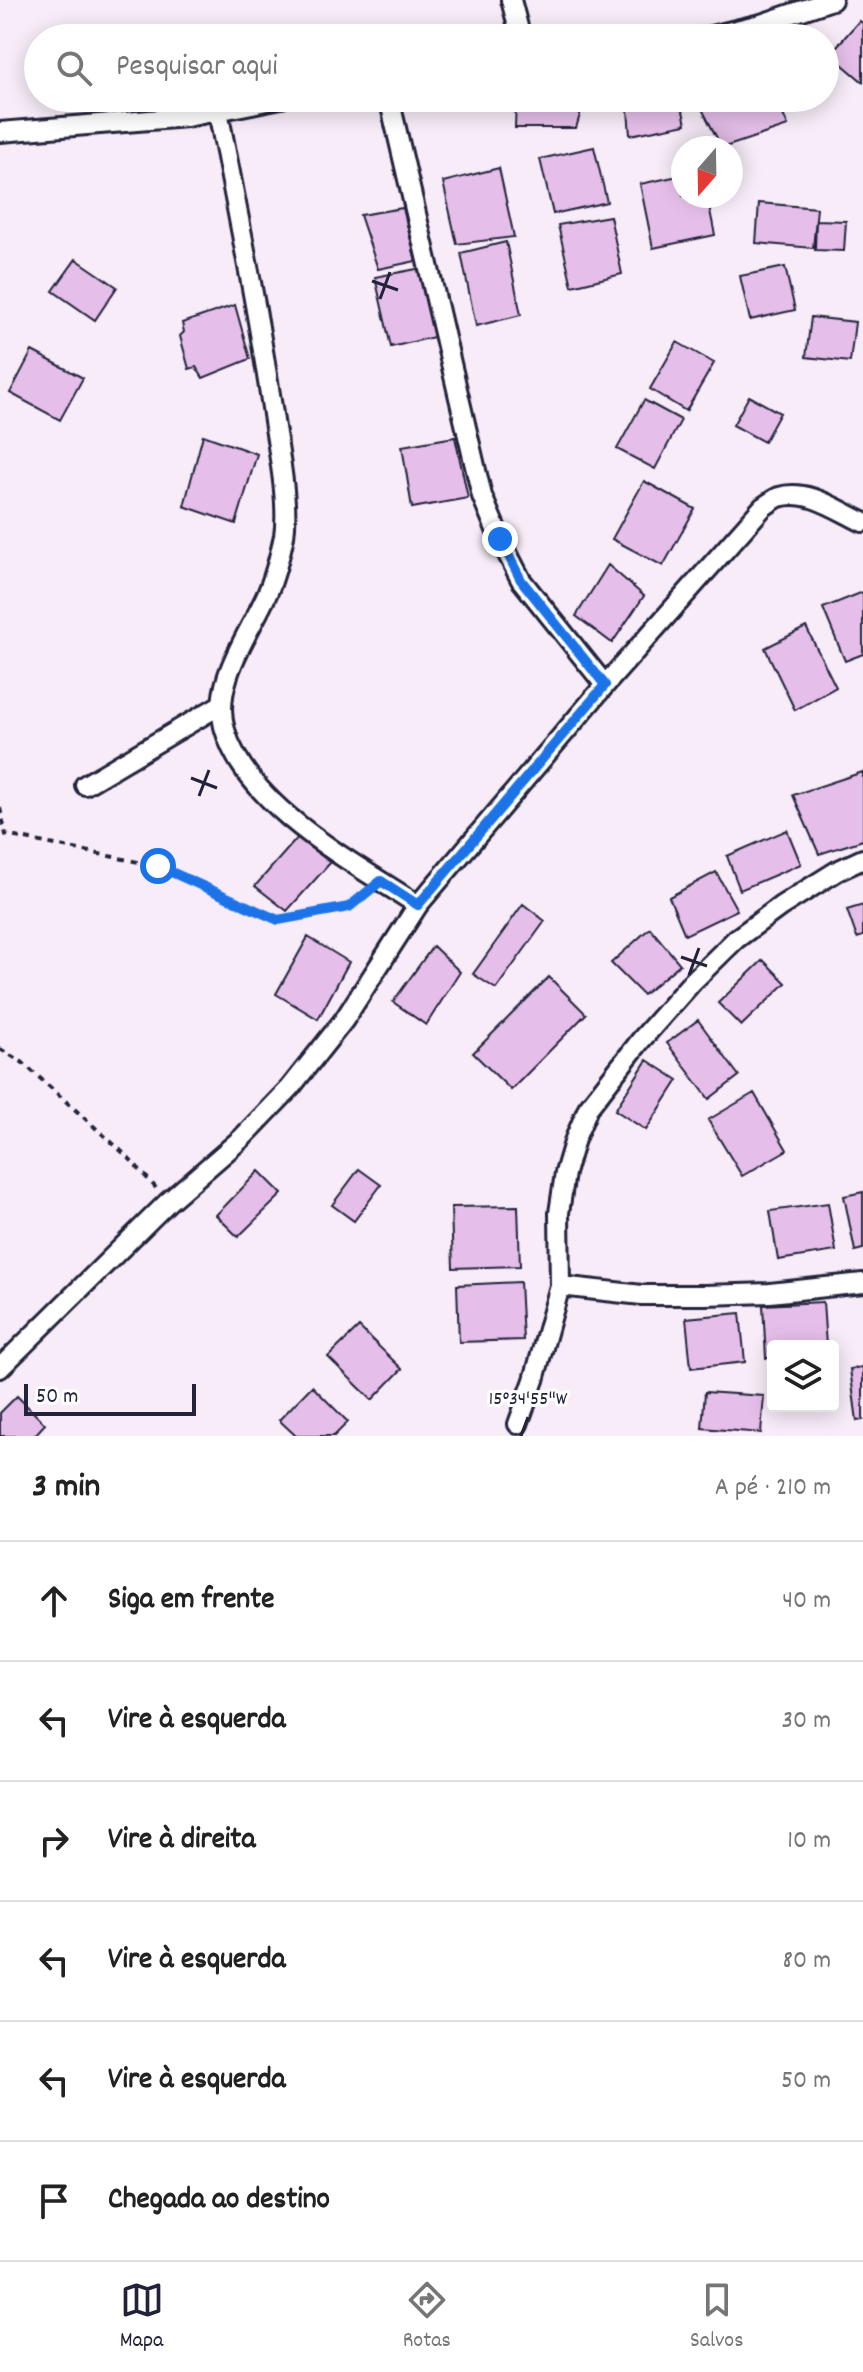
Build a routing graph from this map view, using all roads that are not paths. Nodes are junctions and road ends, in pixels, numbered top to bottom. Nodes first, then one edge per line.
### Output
1 (511, 0) edge
2 (832, 0) edge
3 (517, 24) edge
4 (761, 24) edge
5 (213, 112) edge
6 (218, 112) edge
7 (392, 112) edge
8 (0, 132) edge
9 (863, 522) edge
10 (605, 685) junction
11 (222, 704) junction
12 (85, 785) dead end
13 (863, 859) edge
14 (418, 905) junction
15 (863, 1283) edge
16 (560, 1286) junction
17 (0, 1368) edge
18 (518, 1424) dead end

1 - 3 street
2 - 4 street
5 - 8 street
6 - 11 street
7 - 10 street
9 - 10 street
10 - 14 street
11 - 12 street
11 - 14 street
13 - 16 street
14 - 17 street
15 - 16 street
16 - 18 street

